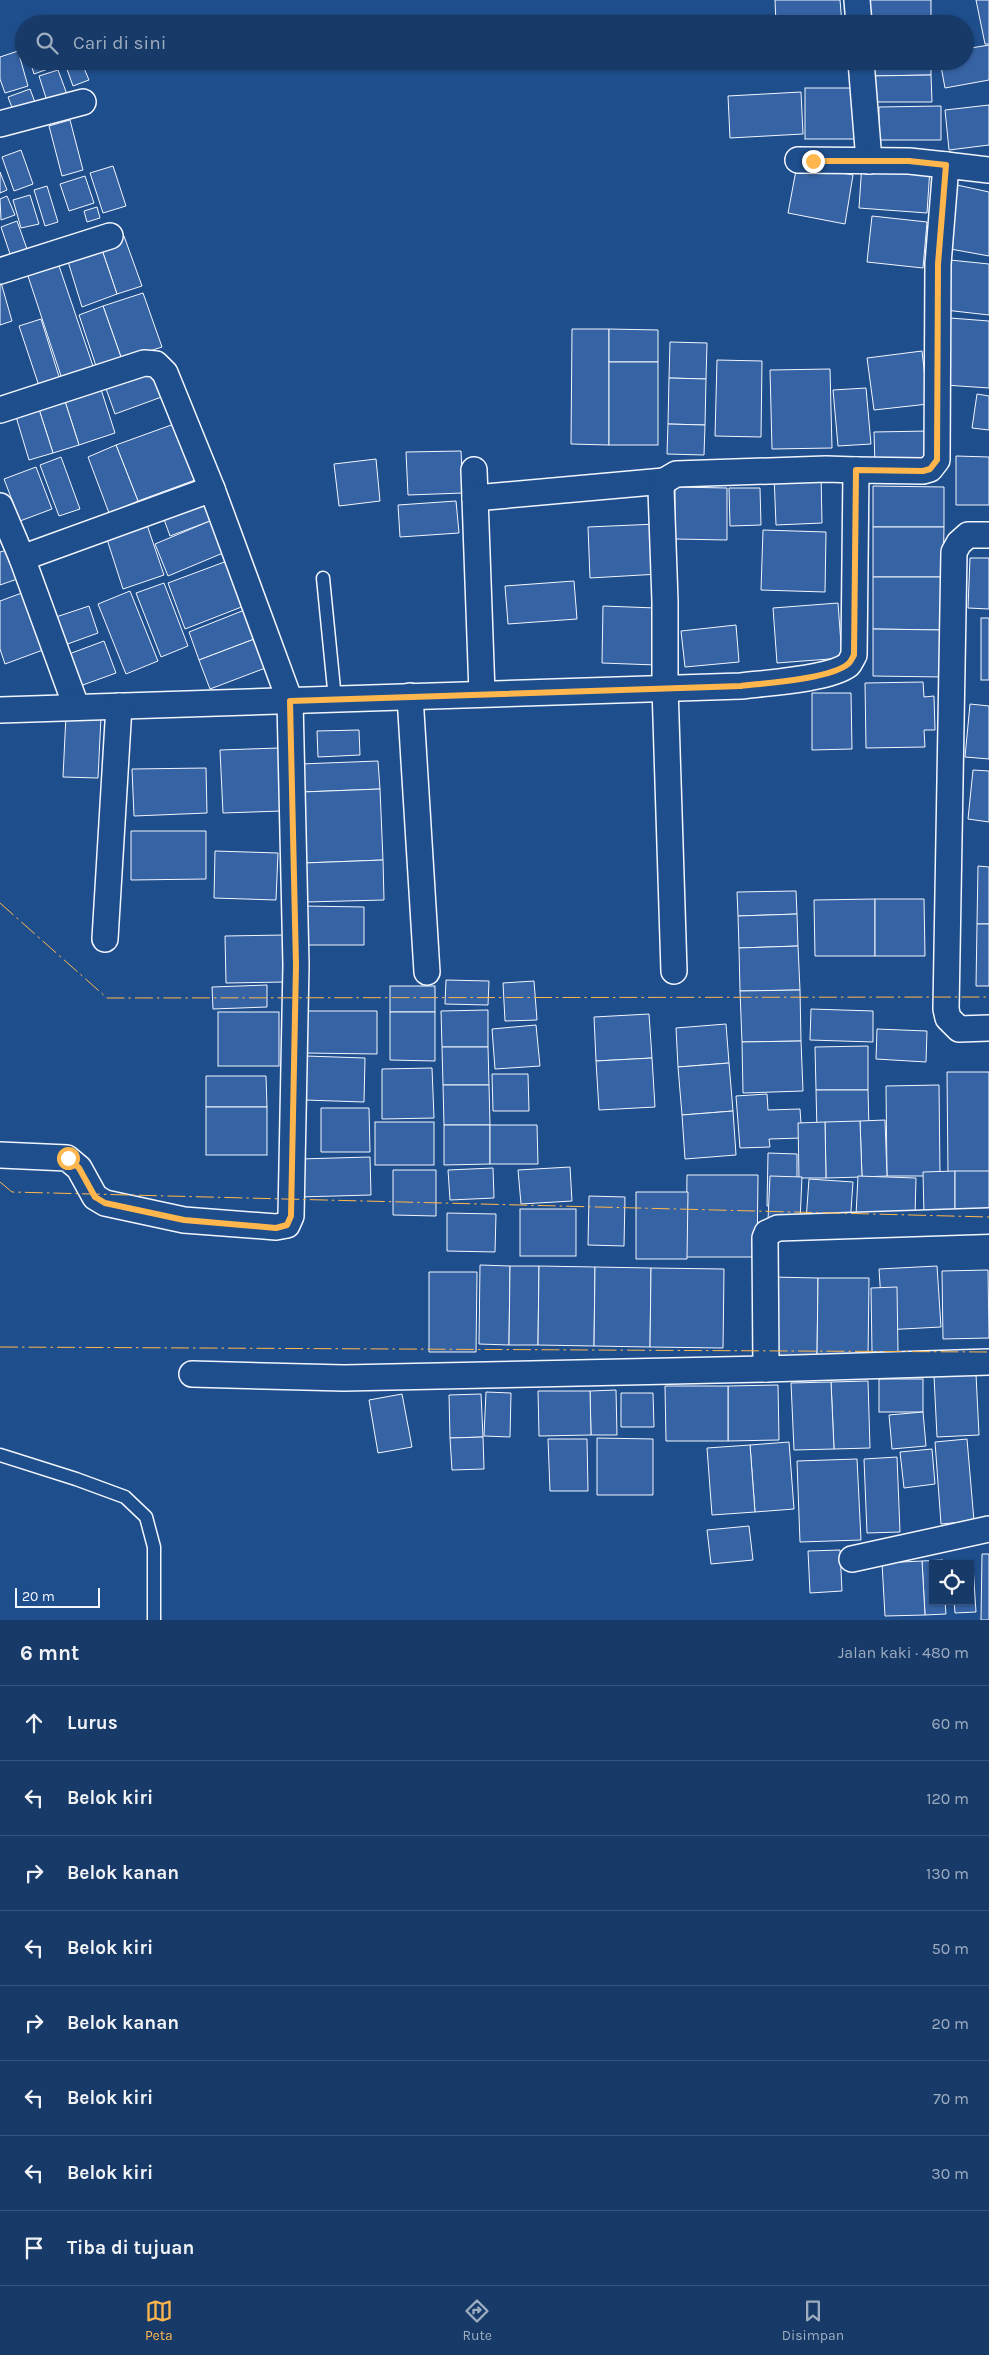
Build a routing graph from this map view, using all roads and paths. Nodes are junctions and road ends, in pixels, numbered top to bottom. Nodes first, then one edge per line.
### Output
1 (857, 0) edge
2 (858, 15) edge
3 (862, 70) edge
4 (83, 102) dead end
5 (0, 124) edge
6 (798, 160) dead end
7 (868, 161) junction
8 (946, 165) junction
9 (989, 170) edge
10 (110, 236) dead end
11 (0, 270) edge
12 (0, 410) edge
13 (474, 470) dead end
14 (856, 470) junction
15 (664, 481) junction
16 (212, 489) junction
17 (475, 498) junction
18 (0, 506) edge
19 (989, 535) edge
20 (22, 558) junction
21 (323, 578) dead end
22 (665, 687) junction
23 (482, 693) junction
24 (410, 696) junction
25 (335, 699) junction
26 (290, 701) junction
27 (76, 706) junction
28 (119, 706) junction
29 (0, 710) edge
30 (105, 940) dead end
31 (674, 971) dead end
32 (427, 972) dead end
33 (989, 1028) edge
34 (0, 1155) edge
35 (989, 1221) edge
36 (989, 1362) edge
37 (766, 1370) junction
38 (192, 1374) dead end
39 (0, 1455) edge
40 (989, 1529) edge
41 (852, 1559) dead end
42 (154, 1620) edge

1 - 2 street
3 - 7 street
4 - 5 street
6 - 7 street
7 - 8 street
8 - 9 street
8 - 14 street
10 - 11 street
12 - 16 street
13 - 17 street
14 - 15 street
14 - 22 street
15 - 17 street
15 - 22 street
16 - 20 street
16 - 26 street
17 - 23 street
18 - 20 street
19 - 33 street
20 - 27 street
21 - 25 lane
22 - 23 street
22 - 31 street
23 - 24 street
24 - 25 street
24 - 32 street
25 - 26 street
26 - 28 street
26 - 34 street
27 - 28 street
27 - 29 street
28 - 30 street
35 - 37 street
36 - 37 street
37 - 38 street
39 - 42 lane
40 - 41 street

